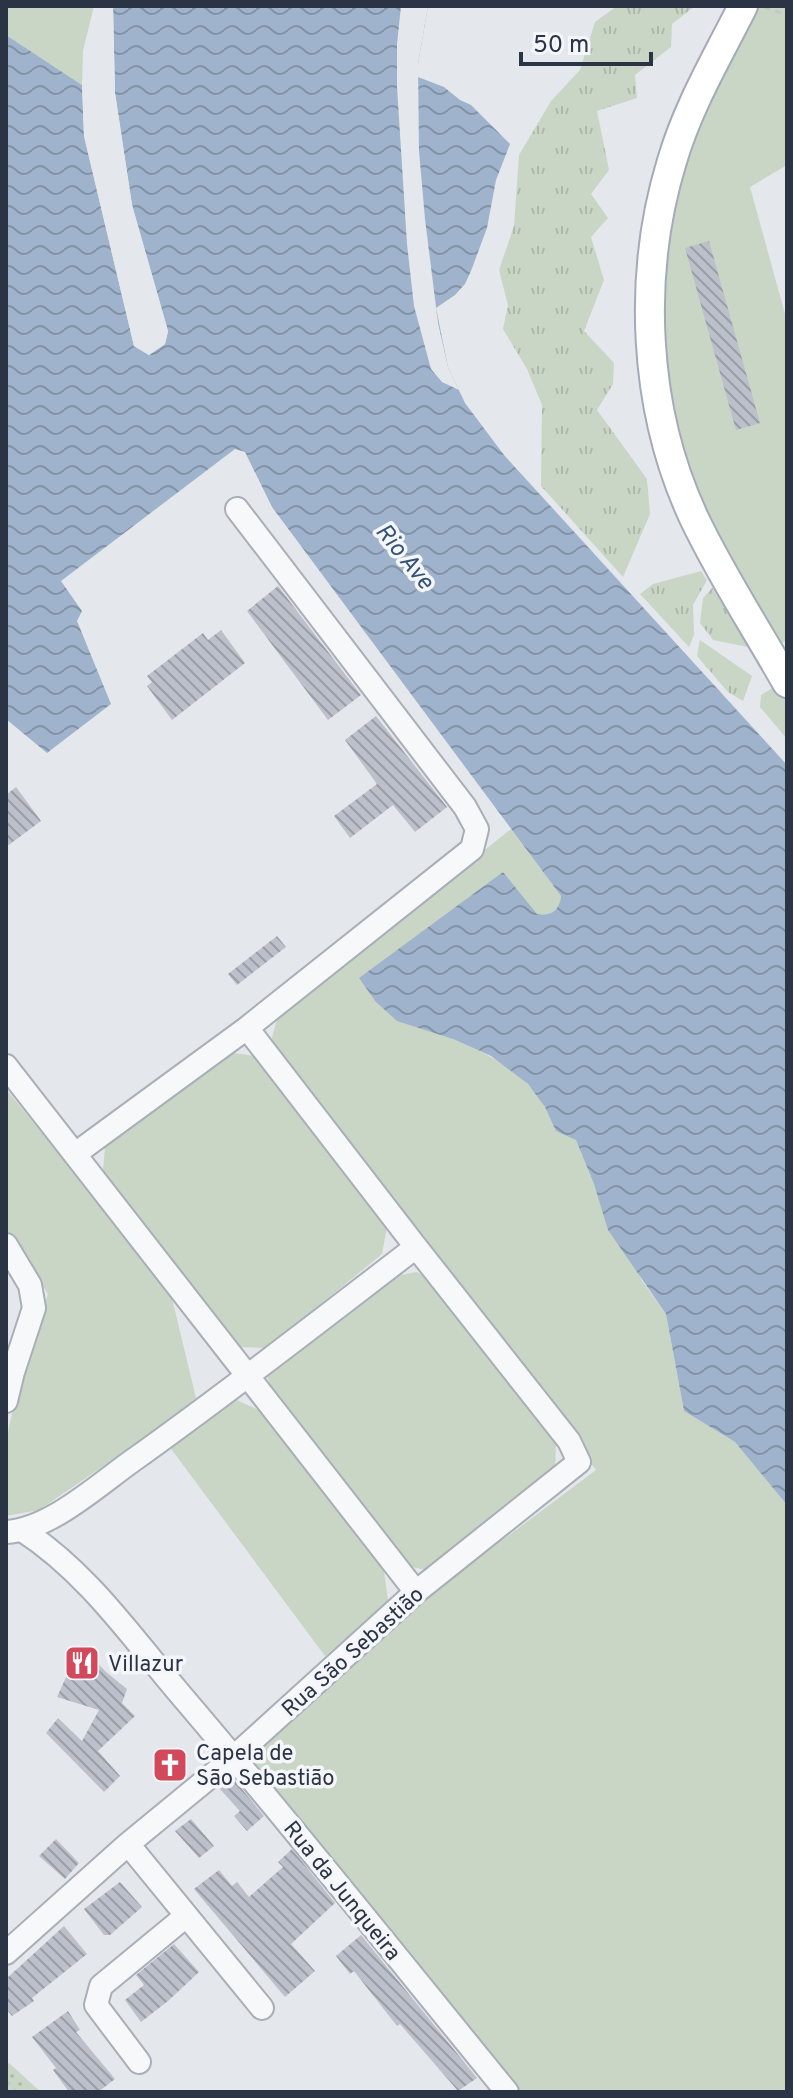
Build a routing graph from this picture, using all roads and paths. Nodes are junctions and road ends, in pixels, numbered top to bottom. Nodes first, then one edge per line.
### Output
1 (743, 6) edge
2 (762, 6) edge
3 (787, 15) edge
4 (237, 509) dead end
5 (787, 683) edge
6 (247, 1028) junction
7 (6, 1066) edge
8 (75, 1154) junction
9 (6, 1245) edge
10 (416, 1247) junction
11 (249, 1376) junction
12 (6, 1401) edge
13 (14, 1531) edge
14 (416, 1592) junction
15 (234, 1757) junction
16 (128, 1844) junction
17 (186, 1916) junction
18 (6, 1953) edge
19 (262, 2008) dead end
20 (139, 2062) dead end
21 (6, 2080) edge
22 (16, 2092) edge
23 (507, 2092) edge

1 - 5 main road
2 - 3 path
4 - 6 street
6 - 8 street
6 - 10 street
7 - 8 street
8 - 11 street
9 - 12 street
10 - 11 street
10 - 14 street, Rua São Sebastião
11 - 13 street
11 - 14 street
13 - 15 street, Rua da Junqueira
14 - 15 street, Rua São Sebastião
15 - 16 street, Rua São Sebastião
15 - 23 street, Rua da Junqueira
16 - 17 street
16 - 18 street, Rua São Sebastião
17 - 19 street
17 - 20 street
21 - 22 path

